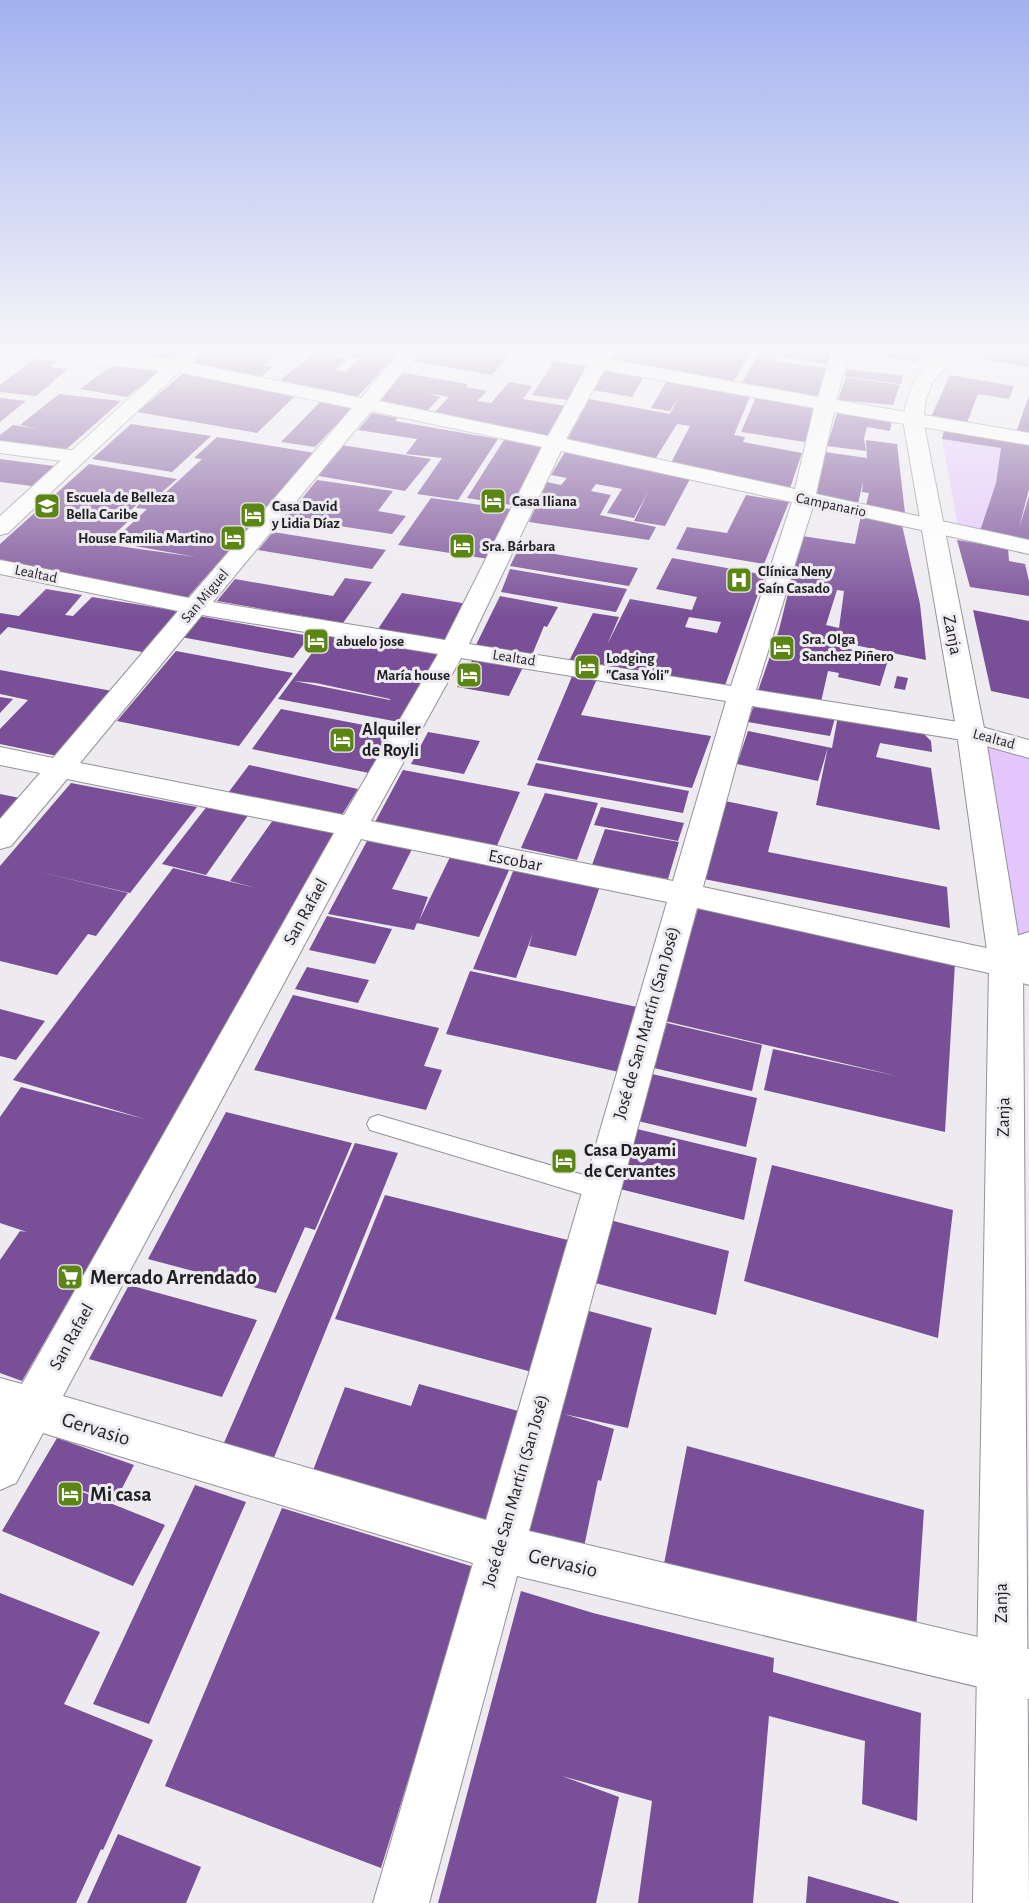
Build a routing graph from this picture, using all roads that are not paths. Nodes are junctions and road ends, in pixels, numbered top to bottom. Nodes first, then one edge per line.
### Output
1 (95, 441) edge
2 (335, 441) edge
3 (543, 441) edge
4 (817, 441) edge
5 (917, 441) edge
6 (554, 443) junction
7 (0, 447) edge
8 (77, 457) junction
9 (804, 500) junction
10 (931, 526) junction
11 (0, 528) edge
12 (1029, 547) edge
13 (0, 567) edge
14 (196, 607) junction
15 (454, 648) junction
16 (741, 696) junction
17 (971, 733) junction
18 (1029, 749) edge
19 (0, 756) edge
20 (59, 768) junction
21 (351, 829) junction
22 (0, 839) edge
23 (684, 894) junction
24 (1021, 961) edge
25 (378, 1124) dead end
26 (1016, 1133) edge
27 (601, 1190) junction
28 (16, 1404) edge
29 (0, 1467) edge
30 (500, 1548) junction
31 (1016, 1671) edge
32 (400, 1903) edge
33 (1001, 1903) edge

1 - 8 street
2 - 14 street, San Miguel
3 - 6 street, Campanario
4 - 9 street, José de San Martín (San José)
5 - 10 street, Zanja
6 - 9 street, Campanario
6 - 15 street, San Rafael
7 - 8 street
8 - 11 street
9 - 10 street, Campanario
9 - 16 street, José de San Martín (San José)
10 - 12 street, Campanario
10 - 17 street, Zanja
13 - 14 street, Lealtad
14 - 15 street, Lealtad
14 - 20 street, San Miguel
15 - 16 street, Lealtad
15 - 21 street, San Rafael
16 - 17 street, Lealtad
16 - 23 street, José de San Martín (San José)
17 - 18 street, Lealtad
17 - 24 street, Zanja
19 - 20 street, Escobar
20 - 21 street, Escobar
20 - 22 street, San Miguel
21 - 23 street, Escobar
21 - 28 street, San Rafael
23 - 24 street, Escobar
23 - 27 street, José de San Martín (San José)
24 - 26 street, Zanja
25 - 27 lane
26 - 31 street, Zanja
27 - 30 street, José de San Martín (San José)
28 - 29 street, San Rafael
28 - 30 street, Gervasio
30 - 31 street, Gervasio
30 - 32 street, José de San Martín (San José)
31 - 33 street, Zanja

